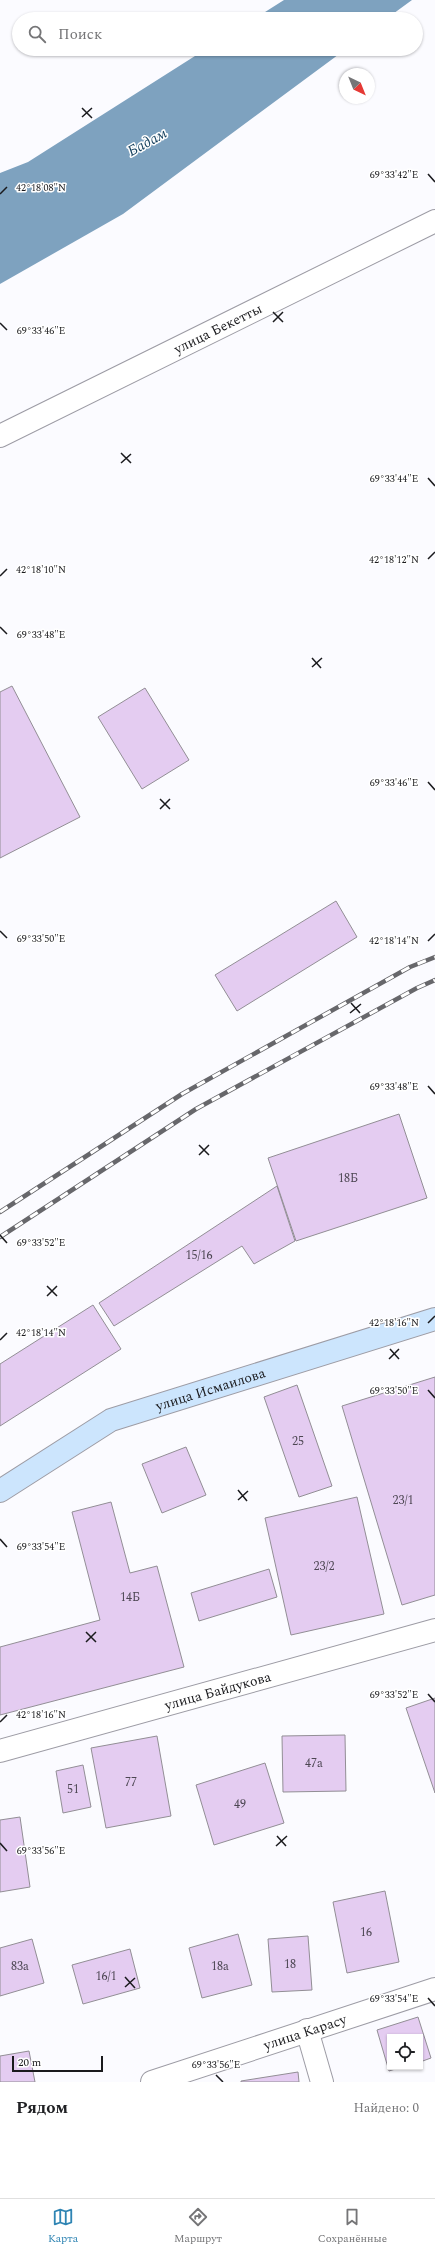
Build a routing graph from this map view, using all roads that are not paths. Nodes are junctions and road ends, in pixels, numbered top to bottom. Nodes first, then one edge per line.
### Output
1 (435, 221) edge
2 (0, 436) edge
3 (435, 1319) edge
4 (0, 1491) edge
5 (435, 1630) edge
6 (0, 1751) edge
7 (435, 1989) edge
8 (307, 2030) junction
9 (152, 2082) edge
10 (322, 2082) edge

1 - 2 street, улица Бекетты
3 - 4 main road, улица Исмаилова
5 - 6 street, улица Байдукова
7 - 8 street, улица Карасу
8 - 9 street, улица Карасу
8 - 10 street

